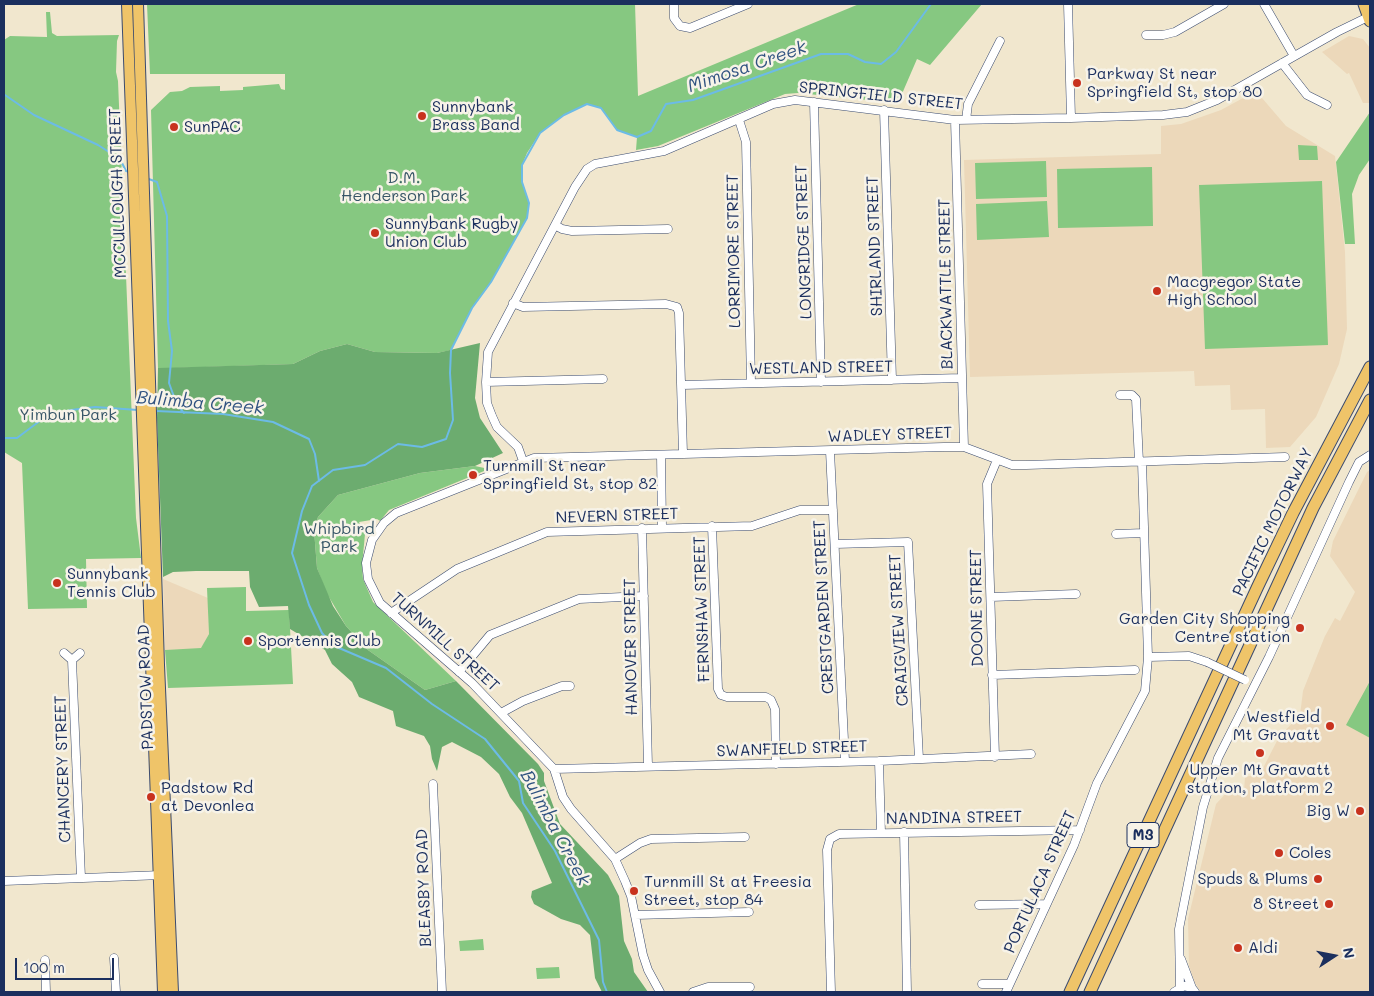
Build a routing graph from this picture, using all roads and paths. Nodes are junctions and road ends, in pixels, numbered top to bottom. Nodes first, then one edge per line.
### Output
1 (128, 4) edge
2 (138, 4) edge
3 (674, 4) edge
4 (748, 4) edge
5 (1068, 4) edge
6 (1224, 4) edge
7 (1264, 4) edge
8 (1364, 4) edge
9 (1370, 18) edge
10 (1146, 35) dead end
11 (1000, 41) dead end
12 (1294, 56) junction
13 (1282, 63) junction
14 (814, 102) junction
15 (1327, 105) dead end
16 (884, 110) junction
17 (1071, 118) junction
18 (739, 120) junction
19 (955, 120) junction
20 (966, 120) junction
21 (555, 225) junction
22 (668, 229) dead end
23 (513, 303) junction
24 (1370, 367) edge
25 (962, 378) junction
26 (152, 380) joint
27 (603, 380) dead end
28 (892, 380) junction
29 (139, 381) joint
30 (486, 382) junction
31 (821, 382) junction
32 (751, 383) junction
33 (682, 385) junction
34 (1120, 395) dead end
35 (1370, 400) edge
36 (964, 447) junction
37 (830, 451) junction
38 (683, 454) junction
39 (661, 455) junction
40 (1370, 455) edge
41 (1285, 457) dead end
42 (997, 460) junction
43 (523, 461) junction
44 (1140, 462) junction
45 (833, 510) junction
46 (712, 526) junction
47 (662, 527) junction
48 (642, 528) junction
49 (1144, 533) junction
50 (1116, 534) dead end
51 (835, 544) junction
52 (1076, 594) dead end
53 (644, 596) junction
54 (990, 597) junction
55 (391, 614) junction
56 (80, 652) dead end
57 (64, 653) dead end
58 (1148, 657) junction
59 (72, 660) junction
60 (1135, 670) dead end
61 (459, 672) junction
62 (992, 675) junction
63 (1256, 684) junction
64 (570, 686) dead end
65 (501, 713) junction
66 (1031, 754) dead end
67 (995, 757) junction
68 (920, 759) junction
69 (845, 761) junction
70 (879, 761) junction
71 (776, 764) junction
72 (648, 766) junction
73 (554, 769) junction
74 (433, 784) dead end
75 (1080, 830) junction
76 (904, 832) junction
77 (880, 833) junction
78 (745, 837) dead end
79 (615, 859) junction
80 (164, 875) junction
81 (81, 878) junction
82 (4, 881) edge
83 (1046, 904) junction
84 (979, 905) dead end
85 (749, 912) dead end
86 (635, 914) junction
87 (114, 958) dead end
88 (1180, 958) junction
89 (45, 960) dead end
90 (982, 984) dead end
91 (1010, 984) junction
92 (750, 987) dead end
93 (1177, 990) edge
94 (1194, 990) edge
95 (46, 992) edge
96 (116, 992) edge
97 (163, 992) edge
98 (173, 992) edge
99 (442, 992) edge
100 (660, 992) edge
101 (693, 992) edge
102 (831, 992) edge
103 (907, 992) edge
104 (1006, 992) edge
105 (1070, 992) edge
106 (1090, 992) edge

1 - 29 main road, MCCULLOUGH STREET
2 - 26 main road, MCCULLOUGH STREET
3 - 4 street
5 - 17 street
6 - 10 street
7 - 12 street
8 - 9 highway
9 - 12 street, SPRINGFIELD STREET
11 - 20 street
12 - 13 street, SPRINGFIELD STREET
13 - 15 street
13 - 17 street, SPRINGFIELD STREET
14 - 16 street, SPRINGFIELD STREET
14 - 18 street, SPRINGFIELD STREET
14 - 31 street, LONGRIDGE STREET
16 - 19 street, SPRINGFIELD STREET
16 - 28 street, SHIRLAND STREET
17 - 20 street, SPRINGFIELD STREET
18 - 21 street, SPRINGFIELD STREET
18 - 32 street, LORRIMORE STREET
19 - 20 street, SPRINGFIELD STREET
19 - 25 street, BLACKWATTLE STREET
21 - 22 street
21 - 23 street, SPRINGFIELD STREET
23 - 30 street, SPRINGFIELD STREET
23 - 33 street
24 - 105 highway, PACIFIC MOTORWAY / M3
25 - 28 street, WESTLAND STREET
25 - 36 street, BLACKWATTLE STREET
26 - 80 main road, PADSTOW ROAD
27 - 30 street
28 - 31 street, WESTLAND STREET
29 - 80 main road, PADSTOW ROAD
30 - 43 street, SPRINGFIELD STREET
31 - 32 street, WESTLAND STREET
32 - 33 street, WESTLAND STREET
33 - 38 street
34 - 44 street, PORTULACA STREET
35 - 106 highway, PACIFIC MOTORWAY / M3
36 - 37 street, WADLEY STREET
36 - 42 street, WADLEY STREET
37 - 38 street, WADLEY STREET
37 - 45 street, CRESTGARDEN STREET
38 - 39 street, WADLEY STREET
39 - 43 street, WADLEY STREET
39 - 47 street
40 - 63 street
41 - 44 street, WADLEY STREET
42 - 44 street, WADLEY STREET
42 - 54 street, DOONE STREET
43 - 55 street, TURNMILL STREET
44 - 49 street, PORTULACA STREET
45 - 46 street, NEVERN STREET
45 - 51 street, CRESTGARDEN STREET
46 - 47 street, NEVERN STREET
46 - 71 street, FERNSHAW STREET
47 - 48 street, NEVERN STREET
48 - 53 street, HANOVER STREET
48 - 55 street, NEVERN STREET
49 - 50 street
49 - 58 street, PORTULACA STREET
51 - 68 street, CRAIGVIEW STREET
51 - 69 street, CRESTGARDEN STREET
52 - 54 street
53 - 61 street
53 - 72 street, HANOVER STREET
54 - 62 street, DOONE STREET
55 - 61 street, TURNMILL STREET
56 - 59 street
57 - 59 street
58 - 63 street, bridge
58 - 75 street, PORTULACA STREET
59 - 81 street, CHANCERY STREET
60 - 62 street
61 - 65 street, TURNMILL STREET
62 - 67 street, DOONE STREET
63 - 88 street
64 - 65 street
65 - 73 street, TURNMILL STREET
66 - 67 street, SWANFIELD STREET
67 - 68 street, SWANFIELD STREET
68 - 70 street, SWANFIELD STREET
69 - 70 street, SWANFIELD STREET
69 - 71 street, SWANFIELD STREET
70 - 77 street
71 - 72 street, SWANFIELD STREET
72 - 73 street, SWANFIELD STREET
73 - 79 street
74 - 99 street, BLEASBY ROAD
75 - 76 street, NANDINA STREET
75 - 83 street, PORTULACA STREET
76 - 77 street, NANDINA STREET
76 - 103 street
77 - 102 street, NANDINA STREET
78 - 79 street
79 - 86 street
80 - 81 street
80 - 97 main road, PADSTOW ROAD
80 - 98 main road, PADSTOW ROAD
81 - 82 street
83 - 84 street
83 - 91 street, PORTULACA STREET
85 - 86 street
86 - 100 street
87 - 96 street
88 - 93 street
88 - 94 street
89 - 95 street
90 - 91 street
91 - 104 street, PORTULACA STREET
92 - 101 street
93 - 94 street

